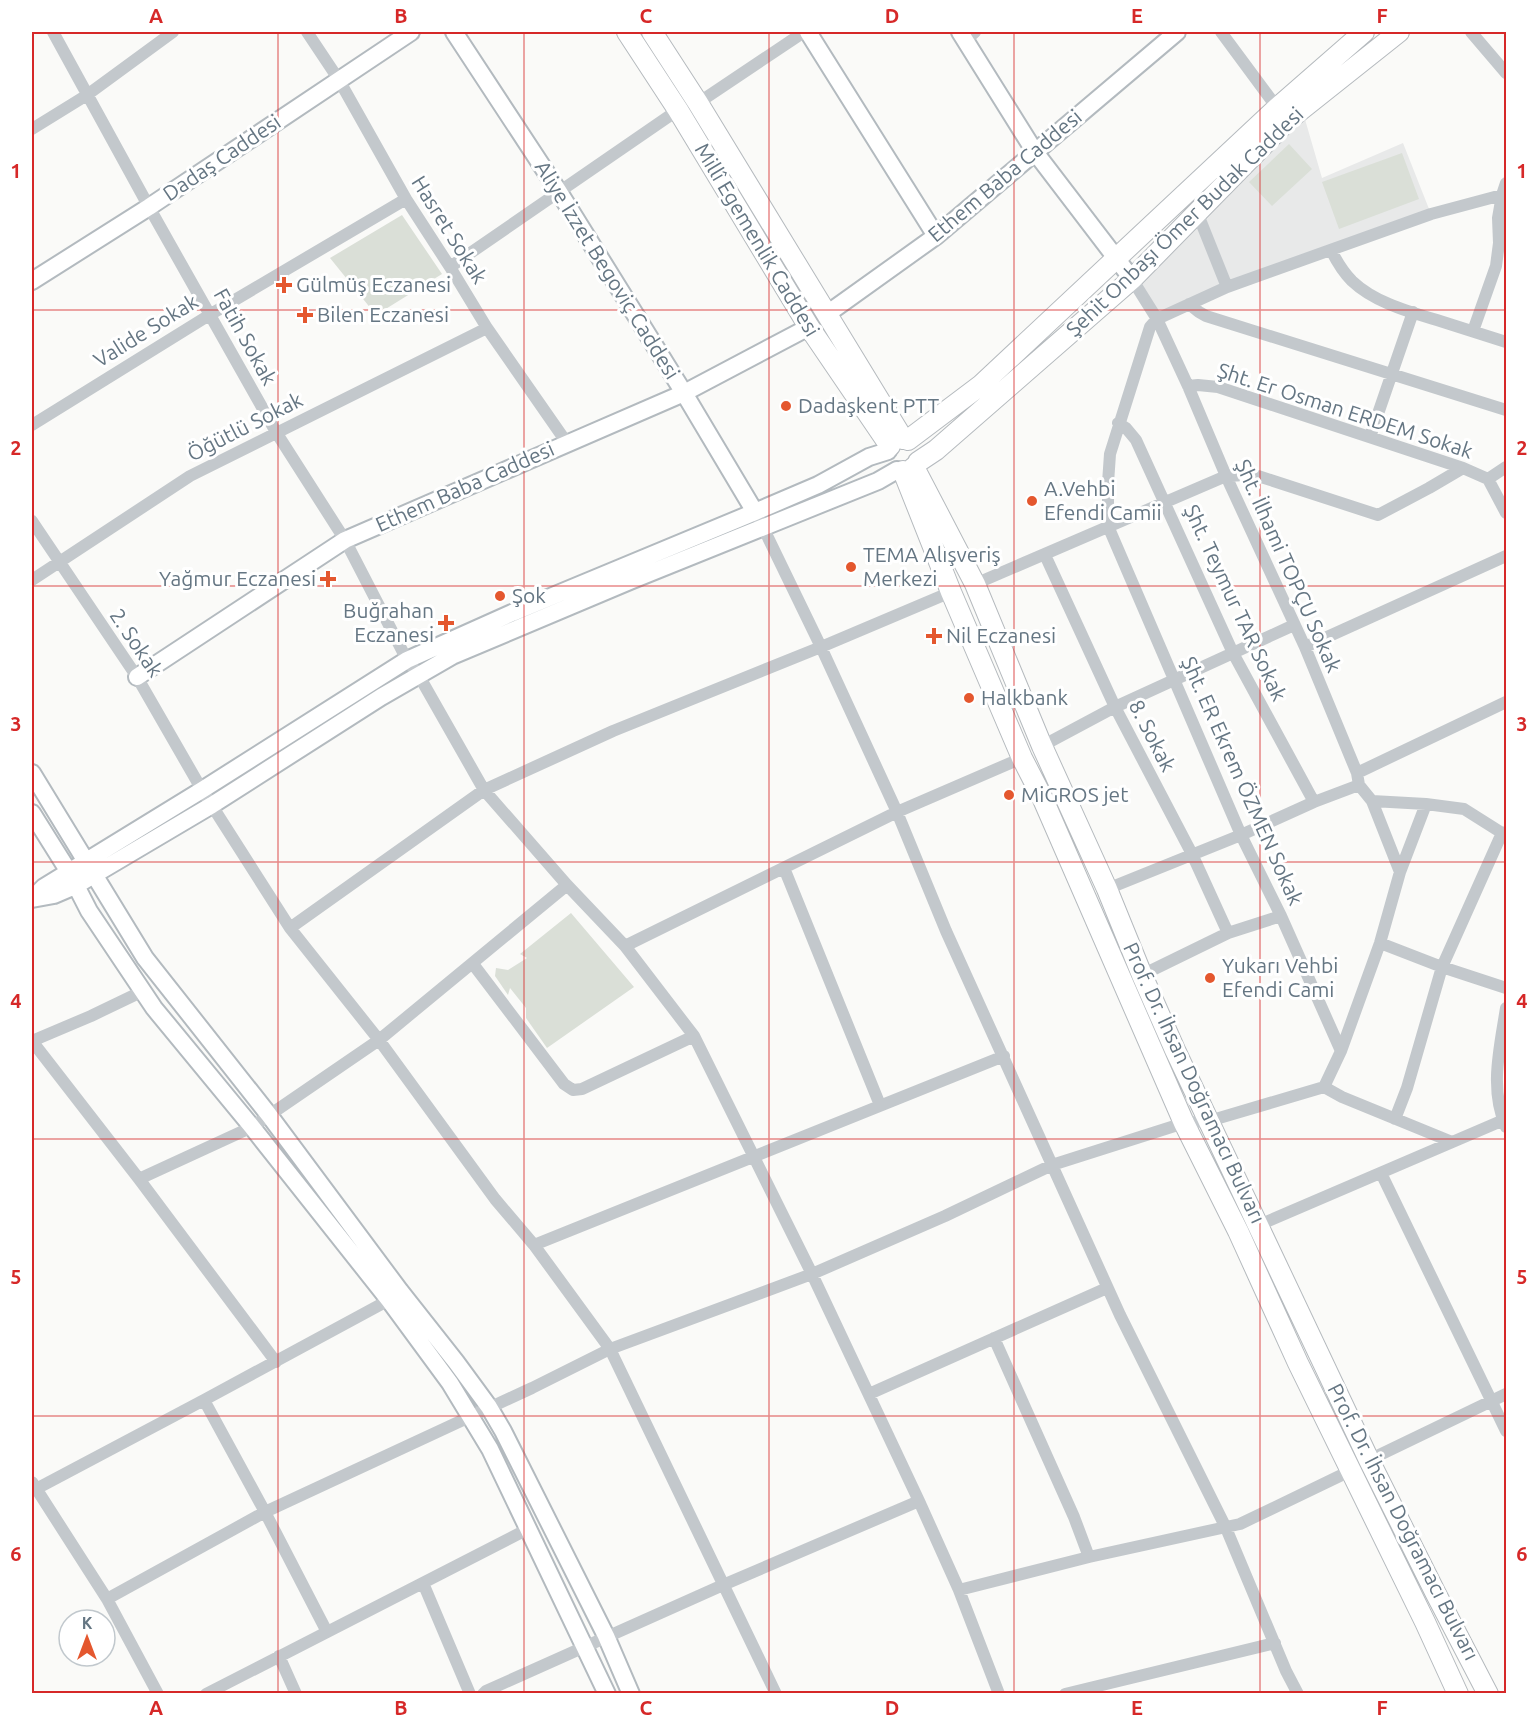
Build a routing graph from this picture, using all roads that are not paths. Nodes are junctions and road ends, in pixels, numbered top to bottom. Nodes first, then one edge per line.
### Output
1 (52, 32) edge
2 (173, 32) edge
3 (306, 32) edge
4 (411, 32) edge
5 (454, 32) edge
6 (627, 32) edge
7 (652, 32) edge
8 (806, 32) edge
9 (1177, 32) edge
10 (1221, 32) edge
11 (1364, 32) edge
12 (1399, 32) edge
13 (1471, 32) edge
14 (967, 34) edge
15 (1506, 73) edge
16 (339, 80) junction
17 (87, 95) junction
18 (698, 103) junction
19 (678, 110) junction
20 (1282, 114) junction
21 (32, 129) edge
22 (1035, 152) junction
23 (1504, 189) edge
24 (559, 192) junction
25 (406, 200) junction
26 (149, 207) junction
27 (1197, 212) junction
28 (936, 236) junction
29 (1503, 244) edge
30 (1331, 250) junction
31 (1117, 257) junction
32 (450, 267) junction
33 (1132, 279) junction
34 (32, 281) edge
35 (1227, 287) junction
36 (1189, 304) junction
37 (1413, 312) junction
38 (211, 314) junction
39 (827, 314) junction
40 (1157, 319) junction
41 (809, 327) junction
42 (487, 328) junction
43 (1473, 331) junction
44 (1506, 342) edge
45 (1393, 374) junction
46 (1188, 386) junction
47 (684, 393) junction
48 (1506, 410) edge
49 (1118, 423) junction
50 (32, 425) edge
51 (276, 432) junction
52 (1370, 437) junction
53 (567, 443) junction
54 (897, 444) junction
55 (908, 467) junction
56 (1506, 467) edge
57 (1463, 468) junction
58 (1226, 477) junction
59 (1488, 479) junction
60 (1166, 503) junction
61 (1506, 513) edge
62 (759, 520) junction
63 (32, 521) edge
64 (1108, 526) junction
65 (345, 540) junction
66 (1045, 555) junction
67 (1506, 556) edge
68 (58, 563) junction
69 (32, 580) edge
70 (975, 584) junction
71 (951, 592) junction
72 (1294, 625) junction
73 (821, 647) junction
74 (1305, 647) junction
75 (1233, 653) junction
76 (407, 660) junction
77 (418, 674) junction
78 (137, 677) junction
79 (1174, 680) junction
80 (1506, 702) edge
81 (1115, 707) junction
82 (1042, 746) junction
83 (1022, 758) junction
84 (32, 773) edge
85 (1358, 779) junction
86 (202, 790) junction
87 (484, 790) junction
88 (1372, 801) junction
89 (1314, 802) junction
90 (1426, 804) junction
91 (212, 805) junction
92 (897, 812) junction
93 (32, 813) edge
94 (1504, 833) edge
95 (1242, 835) junction
96 (1192, 854) junction
97 (90, 868) junction
98 (784, 868) junction
99 (1400, 872) junction
100 (72, 879) junction
101 (567, 885) junction
102 (1107, 889) junction
103 (32, 898) edge
104 (1281, 916) junction
105 (290, 928) junction
106 (1228, 933) junction
107 (1380, 943) junction
108 (625, 946) junction
109 (473, 964) junction
110 (1442, 967) junction
111 (1142, 975) junction
112 (1506, 988) edge
113 (143, 991) junction
114 (1506, 1008) edge
115 (694, 1036) junction
116 (379, 1040) junction
117 (32, 1041) edge
118 (1341, 1051) junction
119 (1004, 1056) junction
120 (1324, 1087) junction
121 (880, 1105) junction
122 (269, 1115) junction
123 (1395, 1119) junction
124 (1209, 1121) junction
125 (1505, 1122) edge
126 (1184, 1123) junction
127 (252, 1126) junction
128 (1452, 1142) junction
129 (753, 1156) junction
130 (1052, 1165) junction
131 (1381, 1173) junction
132 (139, 1179) junction
133 (1258, 1225) junction
134 (534, 1245) junction
135 (812, 1274) junction
136 (1107, 1288) junction
137 (389, 1300) junction
138 (994, 1338) junction
139 (610, 1349) junction
140 (276, 1362) junction
141 (869, 1394) junction
142 (1506, 1394) edge
143 (204, 1400) junction
144 (1492, 1401) junction
145 (489, 1407) junction
146 (470, 1417) junction
147 (1506, 1431) edge
148 (1370, 1460) junction
149 (1350, 1471) junction
150 (34, 1485) edge
151 (919, 1501) junction
152 (265, 1512) junction
153 (1226, 1528) junction
154 (528, 1529) junction
155 (1089, 1557) junction
156 (423, 1583) junction
157 (723, 1585) junction
158 (959, 1590) junction
159 (107, 1599) junction
160 (327, 1632) junction
161 (606, 1636) junction
162 (1275, 1643) junction
163 (584, 1646) junction
164 (279, 1656) junction
165 (158, 1694) edge
166 (206, 1694) edge
167 (296, 1694) edge
168 (470, 1694) edge
169 (483, 1694) edge
170 (607, 1694) edge
171 (631, 1694) edge
172 (776, 1694) edge
173 (999, 1694) edge
174 (1065, 1694) edge
175 (1298, 1694) edge
176 (1458, 1694) edge
177 (1488, 1694) edge

1 - 17 street, Fatih Sokak
2 - 17 street
3 - 16 street, Hasret Sokak
4 - 16 street, Dadaş Caddesi
5 - 24 street, Aliye İzzet Begoviç Caddesi
6 - 19 main road, Millî Egemenlik Caddesi
7 - 18 main road, Millî Egemenlik Caddesi
8 - 18 street
8 - 28 street
9 - 22 street, Ethem Baba Caddesi
10 - 20 street
11 - 20 main road, Şehit Onbaşı Ömer Budak Caddesi
12 - 20 main road, Şehit Onbaşı Ömer Budak Caddesi
13 - 15 street
14 - 22 street
16 - 25 street, Hasret Sokak
16 - 26 street, Dadaş Caddesi
17 - 21 street
17 - 26 street, Fatih Sokak
18 - 39 main road, Millî Egemenlik Caddesi
19 - 24 street
19 - 41 main road, Millî Egemenlik Caddesi
20 - 27 main road, Şehit Onbaşı Ömer Budak Caddesi
20 - 31 main road, Şehit Onbaşı Ömer Budak Caddesi
22 - 28 street, Ethem Baba Caddesi
22 - 31 street
23 - 29 street
23 - 30 street
24 - 32 street
24 - 47 street, Aliye İzzet Begoviç Caddesi
25 - 32 street, Hasret Sokak
25 - 38 street, Valide Sokak
26 - 34 street, Dadaş Caddesi
26 - 38 street, Fatih Sokak
27 - 33 main road, Şehit Onbaşı Ömer Budak Caddesi
27 - 35 street
28 - 39 street, Ethem Baba Caddesi
29 - 43 street
30 - 35 street
30 - 37 street
31 - 33 street
31 - 54 main road, Şehit Onbaşı Ömer Budak Caddesi
32 - 42 street, Hasret Sokak
33 - 40 street, Şht. İlhami TOPÇU Sokak
33 - 55 main road, Şehit Onbaşı Ömer Budak Caddesi
35 - 36 street
36 - 40 street
36 - 45 street
37 - 43 street
37 - 45 street
38 - 50 street, Valide Sokak
38 - 51 street, Fatih Sokak
39 - 54 main road, Millî Egemenlik Caddesi
40 - 46 street, Şht. İlhami TOPÇU Sokak
40 - 49 street
41 - 47 street, Ethem Baba Caddesi
41 - 54 main road, Millî Egemenlik Caddesi
42 - 51 street, Öğütlü Sokak
42 - 53 street, Hasret Sokak
43 - 44 street
45 - 48 street
45 - 52 street
46 - 52 street, Şht. Er Osman ERDEM Sokak
46 - 58 street, Şht. İlhami TOPÇU Sokak
47 - 53 street, Ethem Baba Caddesi
47 - 62 street, Aliye İzzet Begoviç Caddesi
49 - 60 street, Şht. Teymur TAR Sokak
49 - 64 street
51 - 65 street, Fatih Sokak
51 - 68 street, Öğütlü Sokak
52 - 57 street, Şht. Er Osman ERDEM Sokak
53 - 65 street, Ethem Baba Caddesi
54 - 55 main road
54 - 55 main road
54 - 62 street
55 - 62 street
55 - 70 main road, Prof. Dr. İhsan Doğramacı Bulvarı
55 - 71 main road, Prof. Dr. İhsan Doğramacı Bulvarı
56 - 59 street
57 - 58 street
57 - 59 street, Şht. Er Osman ERDEM Sokak
58 - 60 street
58 - 72 street, Şht. İlhami TOPÇU Sokak
59 - 61 street
60 - 64 street
60 - 75 street, Şht. Teymur TAR Sokak
62 - 73 street
62 - 76 street
62 - 77 street
63 - 68 street, 2. Sokak
64 - 66 street
64 - 79 street, Şht. ER Ekrem ÖZMEN Sokak
65 - 76 street, Fatih Sokak
65 - 78 street, Ethem Baba Caddesi
66 - 70 street
66 - 81 street, 8. Sokak
67 - 74 street
68 - 69 street, Öğütlü Sokak
68 - 78 street, 2. Sokak
70 - 82 main road, Prof. Dr. İhsan Doğramacı Bulvarı
71 - 73 street
71 - 83 main road, Prof. Dr. İhsan Doğramacı Bulvarı
72 - 74 street, Şht. İlhami TOPÇU Sokak
72 - 75 street
73 - 87 street
73 - 92 street
74 - 85 street, Şht. İlhami TOPÇU Sokak
75 - 79 street
75 - 89 street, Şht. Teymur TAR Sokak
76 - 77 street, Fatih Sokak
76 - 86 street
77 - 87 street, Fatih Sokak
77 - 91 street
78 - 86 street, 2. Sokak
79 - 81 street
79 - 95 street, Şht. ER Ekrem ÖZMEN Sokak
80 - 85 street
81 - 82 street
81 - 96 street, 8. Sokak
82 - 83 street
82 - 102 main road, Prof. Dr. İhsan Doğramacı Bulvarı
83 - 92 street
83 - 126 main road, Prof. Dr. İhsan Doğramacı Bulvarı
84 - 97 street
85 - 88 street, Şht. İlhami TOPÇU Sokak
85 - 89 street
86 - 91 street, 2. Sokak
86 - 97 street
87 - 101 street, Fatih Sokak
87 - 105 street
88 - 90 street
88 - 99 street, Şht. İlhami TOPÇU Sokak
89 - 95 street
90 - 94 street
90 - 99 street
91 - 97 street
91 - 105 street, 2. Sokak
92 - 98 street
92 - 119 street
93 - 100 street
94 - 110 street
95 - 96 street
95 - 104 street, Şht. ER Ekrem ÖZMEN Sokak
96 - 102 street
96 - 106 street, 8. Sokak
97 - 100 street
97 - 122 street
98 - 108 street
98 - 121 street
99 - 107 street
100 - 103 street
100 - 113 street
101 - 108 street, Fatih Sokak
101 - 109 street
102 - 111 main road, Prof. Dr. İhsan Doğramacı Bulvarı
104 - 106 street
104 - 118 street, Şht. ER Ekrem ÖZMEN Sokak
105 - 116 street, 2. Sokak
106 - 111 street
107 - 110 street
107 - 118 street
108 - 115 street, Fatih Sokak
109 - 115 street
109 - 116 street
110 - 112 street
110 - 123 street
111 - 124 main road, Prof. Dr. İhsan Doğramacı Bulvarı
113 - 117 street
113 - 127 street
114 - 125 street
115 - 129 street, Fatih Sokak
116 - 122 street
116 - 134 street, 2. Sokak
117 - 132 street
118 - 120 street
119 - 121 street
119 - 130 street
120 - 123 street
120 - 124 street
121 - 129 street
122 - 127 street
122 - 145 street
123 - 128 street
124 - 126 street
124 - 133 main road, Prof. Dr. İhsan Doğramacı Bulvarı
125 - 128 street
126 - 130 street
126 - 149 main road, Prof. Dr. İhsan Doğramacı Bulvarı
127 - 132 street
127 - 137 street
128 - 131 street
129 - 134 street
129 - 135 street, Fatih Sokak
130 - 135 street
130 - 136 street
131 - 133 street
131 - 144 street
132 - 140 street
133 - 148 main road, Prof. Dr. İhsan Doğramacı Bulvarı
134 - 139 street, 2. Sokak
135 - 139 street
135 - 141 street, Fatih Sokak
136 - 138 street
136 - 153 street
137 - 140 street
137 - 146 street
138 - 141 street
138 - 155 street
139 - 145 street
139 - 157 street, 2. Sokak
140 - 143 street
141 - 151 street, Fatih Sokak
142 - 144 street
143 - 150 street
143 - 152 street
144 - 147 street
144 - 148 street
145 - 146 street
145 - 161 street
146 - 152 street
146 - 154 street
148 - 177 main road, Prof. Dr. İhsan Doğramacı Bulvarı
149 - 153 street
149 - 176 main road, Prof. Dr. İhsan Doğramacı Bulvarı
150 - 159 street
151 - 157 street
151 - 158 street, Fatih Sokak
152 - 159 street
152 - 160 street
153 - 155 street
153 - 162 street
154 - 156 street
154 - 163 street
155 - 158 street
156 - 160 street
156 - 168 street
157 - 161 street
157 - 172 street, 2. Sokak
158 - 173 street, Fatih Sokak
159 - 165 street
160 - 164 street
161 - 163 street
161 - 171 street
162 - 174 street
162 - 175 street
163 - 169 street
163 - 170 street
164 - 166 street
164 - 167 street

